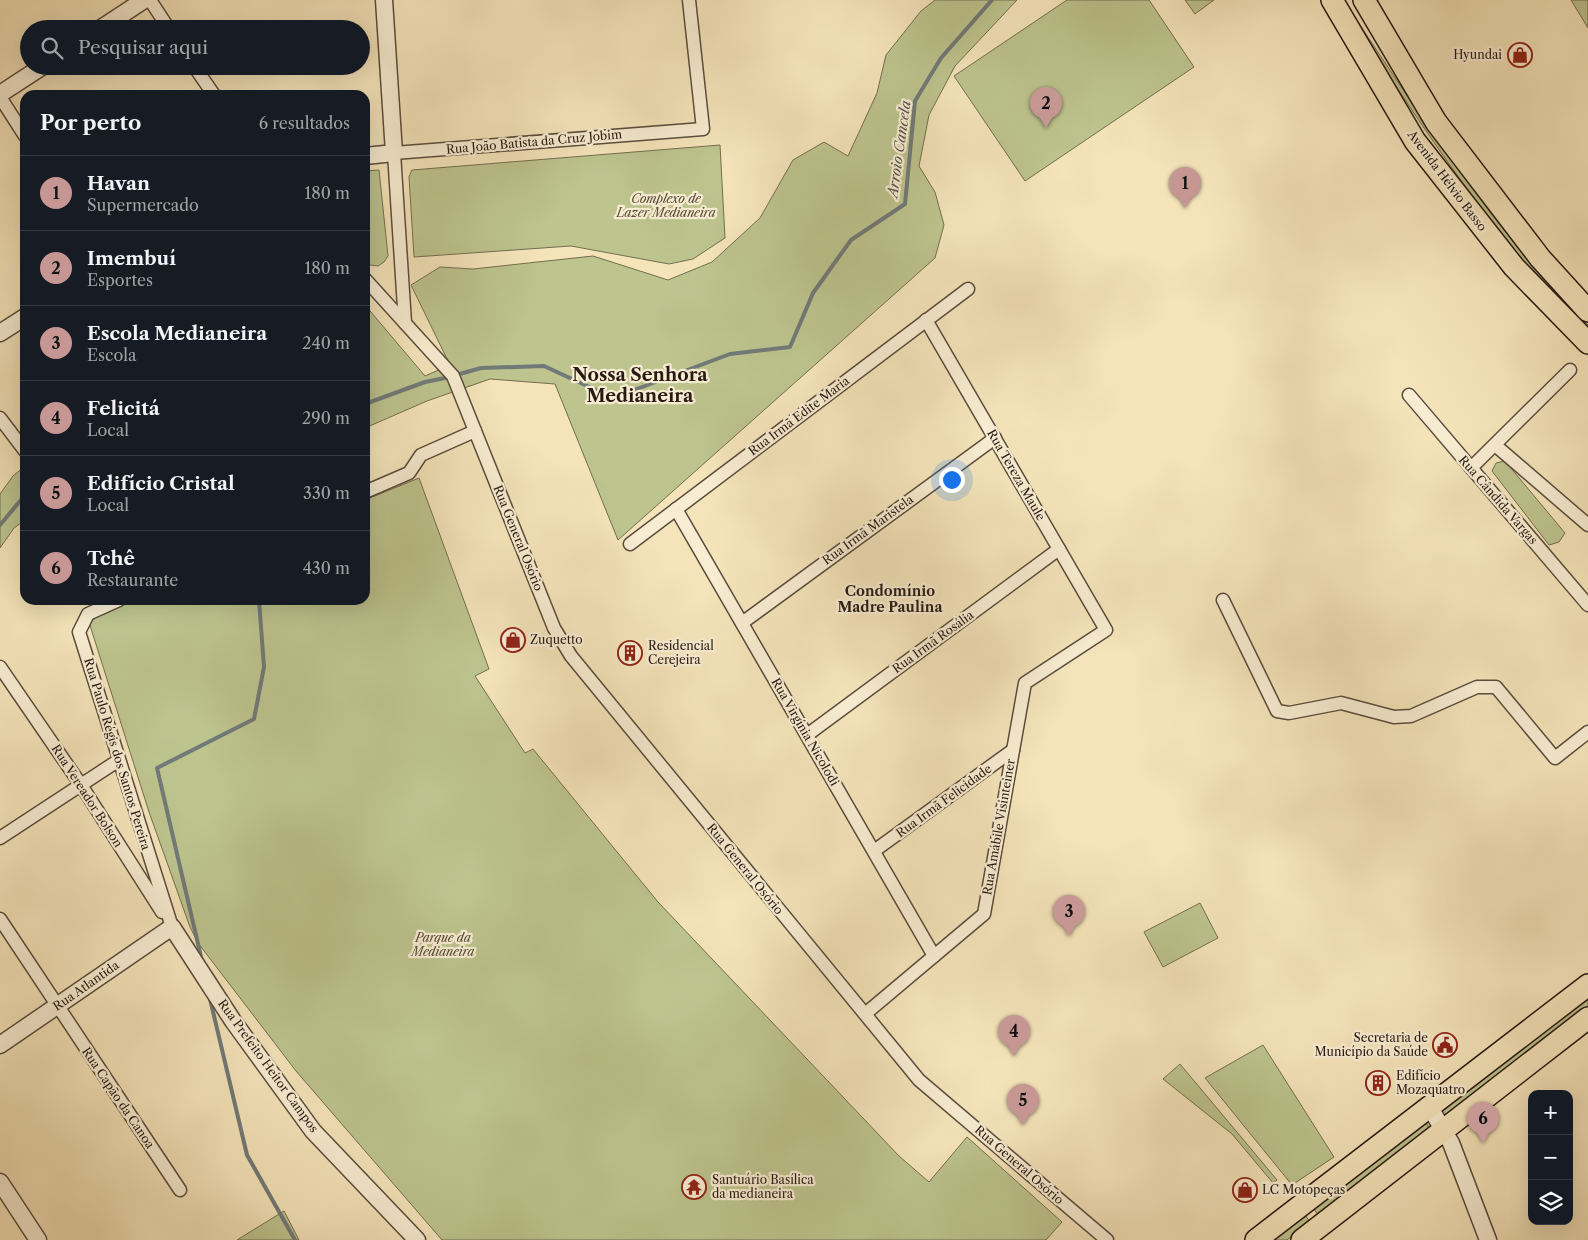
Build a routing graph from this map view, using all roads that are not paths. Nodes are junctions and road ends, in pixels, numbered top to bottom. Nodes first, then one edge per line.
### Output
1 (144, 0) edge
2 (150, 0) edge
3 (384, 0) edge
4 (689, 0) edge
5 (1332, 0) edge
6 (1364, 0) edge
7 (114, 20) edge
8 (163, 20) edge
9 (30, 75) edge
10 (200, 75) edge
11 (211, 90) edge
12 (0, 96) edge
13 (20, 128) edge
14 (394, 153) junction
15 (370, 155) edge
16 (370, 284) edge
17 (968, 289) dead end
18 (1588, 311) edge
19 (20, 319) edge
20 (926, 320) junction
21 (405, 323) junction
22 (0, 333) edge
23 (1588, 343) edge
24 (1570, 370) dead end
25 (1409, 395) dead end
26 (0, 418) edge
27 (475, 431) junction
28 (995, 438) junction
29 (20, 444) edge
30 (1495, 445) junction
31 (1471, 468) junction
32 (370, 490) edge
33 (676, 509) junction
34 (1588, 525) edge
35 (630, 544) dead end
36 (1059, 549) junction
37 (1223, 600) dead end
38 (108, 605) edge
39 (1588, 605) edge
40 (742, 623) junction
41 (1106, 630) joint
42 (0, 667) edge
43 (1588, 732) edge
44 (807, 735) junction
45 (1013, 750) junction
46 (119, 760) junction
47 (81, 785) junction
48 (0, 838) edge
49 (874, 851) junction
50 (0, 919) edge
51 (172, 927) junction
52 (934, 956) junction
53 (1588, 985) edge
54 (57, 1006) junction
55 (865, 1014) junction
56 (1588, 1018) edge
57 (0, 1045) edge
58 (1429, 1106) junction
59 (1443, 1130) junction
60 (0, 1182) edge
61 (180, 1190) dead end
62 (38, 1240) edge
63 (417, 1240) edge
64 (1107, 1240) edge
65 (1256, 1240) edge
66 (1302, 1240) edge
67 (1488, 1240) edge

1 - 7 street
2 - 8 street
3 - 14 street
4 - 14 street, Rua João Batista da Cruz Jobim
5 - 23 main road, Avenida Hélvio Basso
6 - 18 main road
9 - 12 street
10 - 11 street
12 - 13 street
14 - 15 street, Rua João Batista da Cruz Jobim
14 - 21 street
16 - 21 street, Rua General Osório
17 - 20 street, Rua Irmã Edite Maria
19 - 22 street
20 - 28 street, Rua Tereza Maule
20 - 33 street, Rua Irmã Edite Maria
21 - 27 street, Rua General Osório
24 - 30 street
25 - 31 street, Rua Cândida Vargas
26 - 29 street
27 - 32 street
27 - 55 street, Rua General Osório
28 - 36 street, Rua Tereza Maule
28 - 40 street, Rua Irmã Maristela
30 - 31 street
30 - 34 street
31 - 39 street, Rua Cândida Vargas
33 - 35 street, Rua Irmã Edite Maria
33 - 40 street, Rua Virgínia Nicolodi
36 - 41 street, Rua Tereza Maule
36 - 44 street, Rua Irmã Rosália
37 - 43 street
38 - 46 street, Rua Paulo Régis dos Santos Pereira
40 - 44 street, Rua Virgínia Nicolodi
41 - 45 street, Rua Amábile Visinteiner
42 - 47 street, Rua Vereador Bolson
44 - 49 street, Rua Virgínia Nicolodi
45 - 49 street, Rua Irmã Felicidade
45 - 52 street, Rua Amábile Visinteiner
46 - 47 street
46 - 51 street, Rua Paulo Régis dos Santos Pereira
47 - 48 street
47 - 51 street, Rua Vereador Bolson
49 - 52 street, Rua Virgínia Nicolodi
50 - 54 street, Rua Capão da Canoa
51 - 54 street, Rua Atlantida
51 - 63 street, Rua Prefeito Heitor Campos
52 - 55 street, Rua Amábile Visinteiner
53 - 58 main road
54 - 57 street, Rua Atlantida
54 - 61 street, Rua Capão da Canoa
55 - 64 street, Rua General Osório
56 - 59 main road
58 - 59 street
58 - 65 main road
59 - 66 main road
59 - 67 street
60 - 62 street

